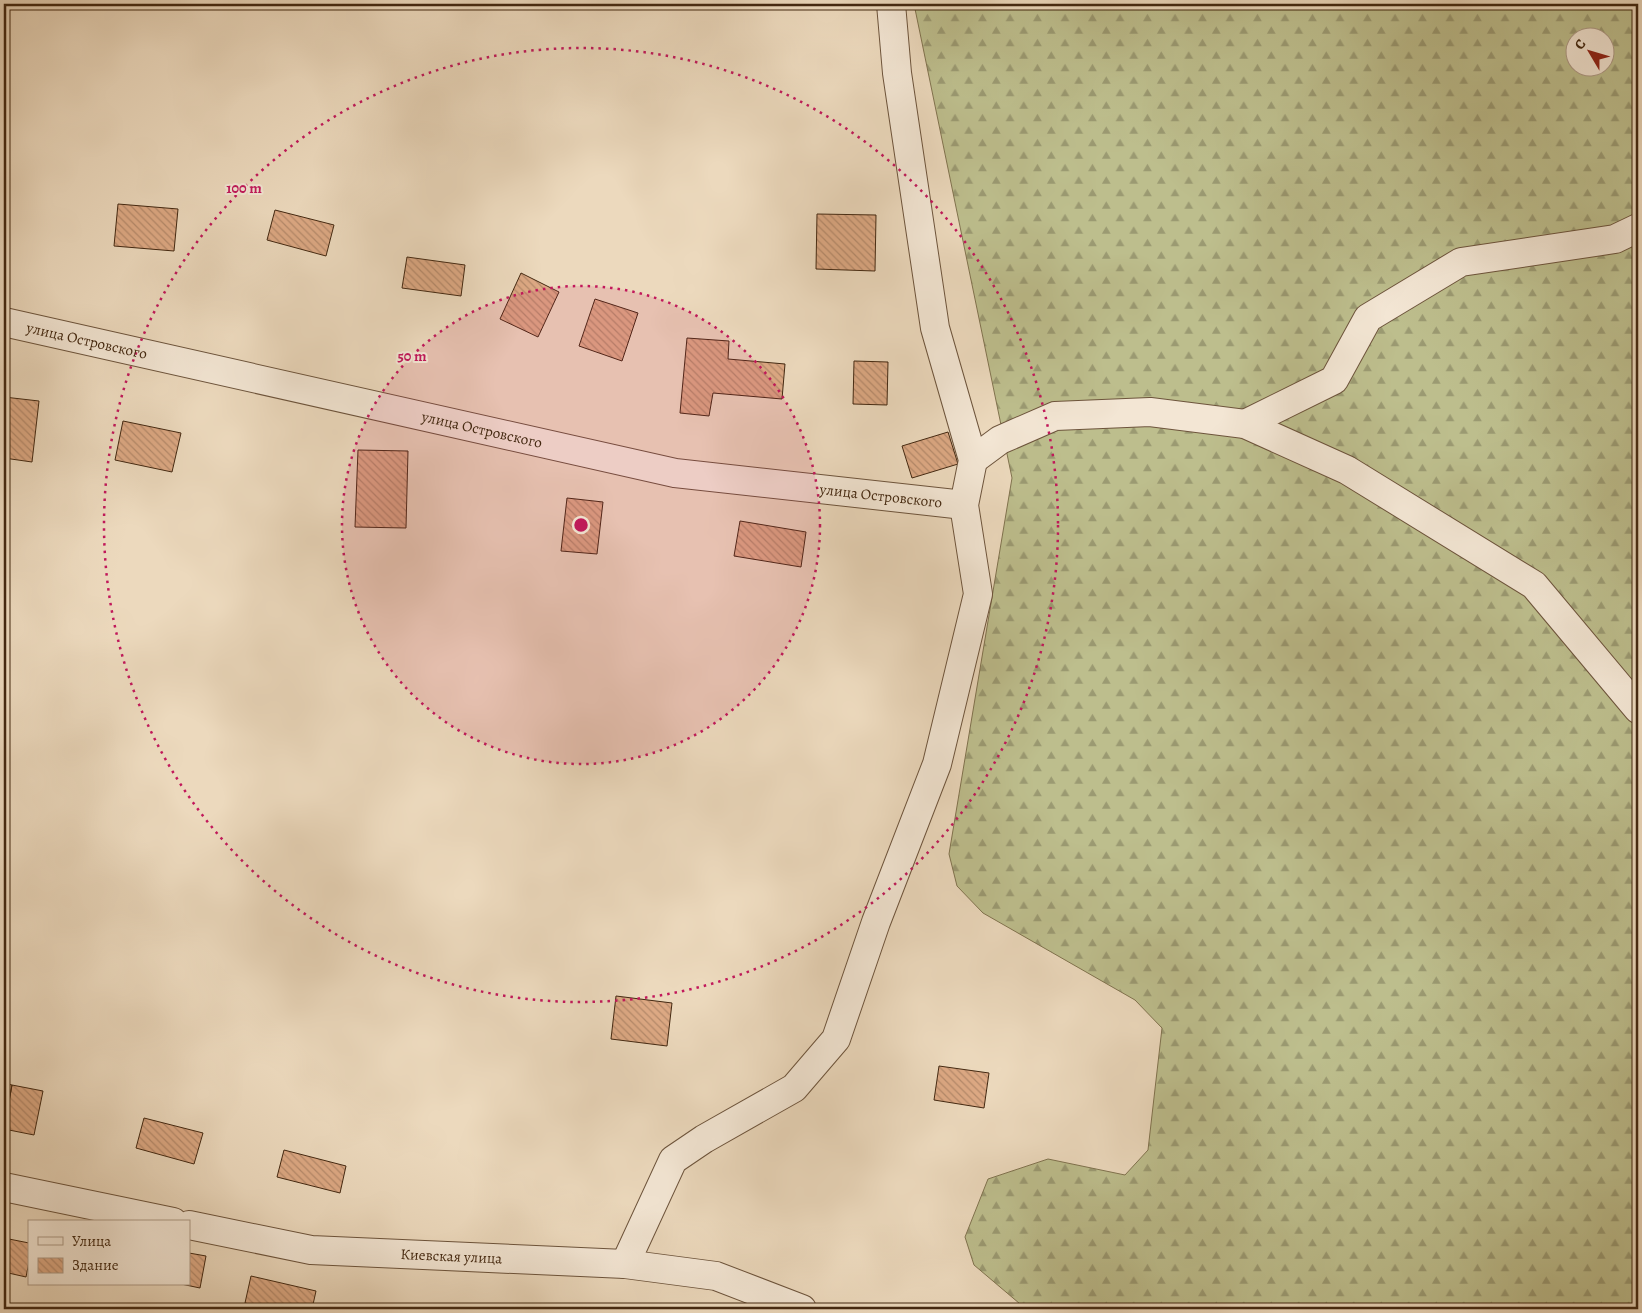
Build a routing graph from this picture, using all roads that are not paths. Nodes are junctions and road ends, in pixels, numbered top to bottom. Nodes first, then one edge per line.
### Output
1 (891, 4) edge
2 (1638, 228) edge
3 (4, 322) edge
4 (1245, 424) junction
5 (973, 460) junction
6 (964, 505) junction
7 (1638, 709) edge
8 (4, 1187) edge
9 (163, 1220) edge
10 (190, 1225) edge
11 (625, 1264) junction
12 (802, 1309) edge

1 - 5 street
2 - 4 street
3 - 6 street, улица Островского
4 - 5 street
4 - 7 street
5 - 6 street
6 - 11 street
8 - 9 street
10 - 11 street, Киевская улица
11 - 12 street, Киевская улица

